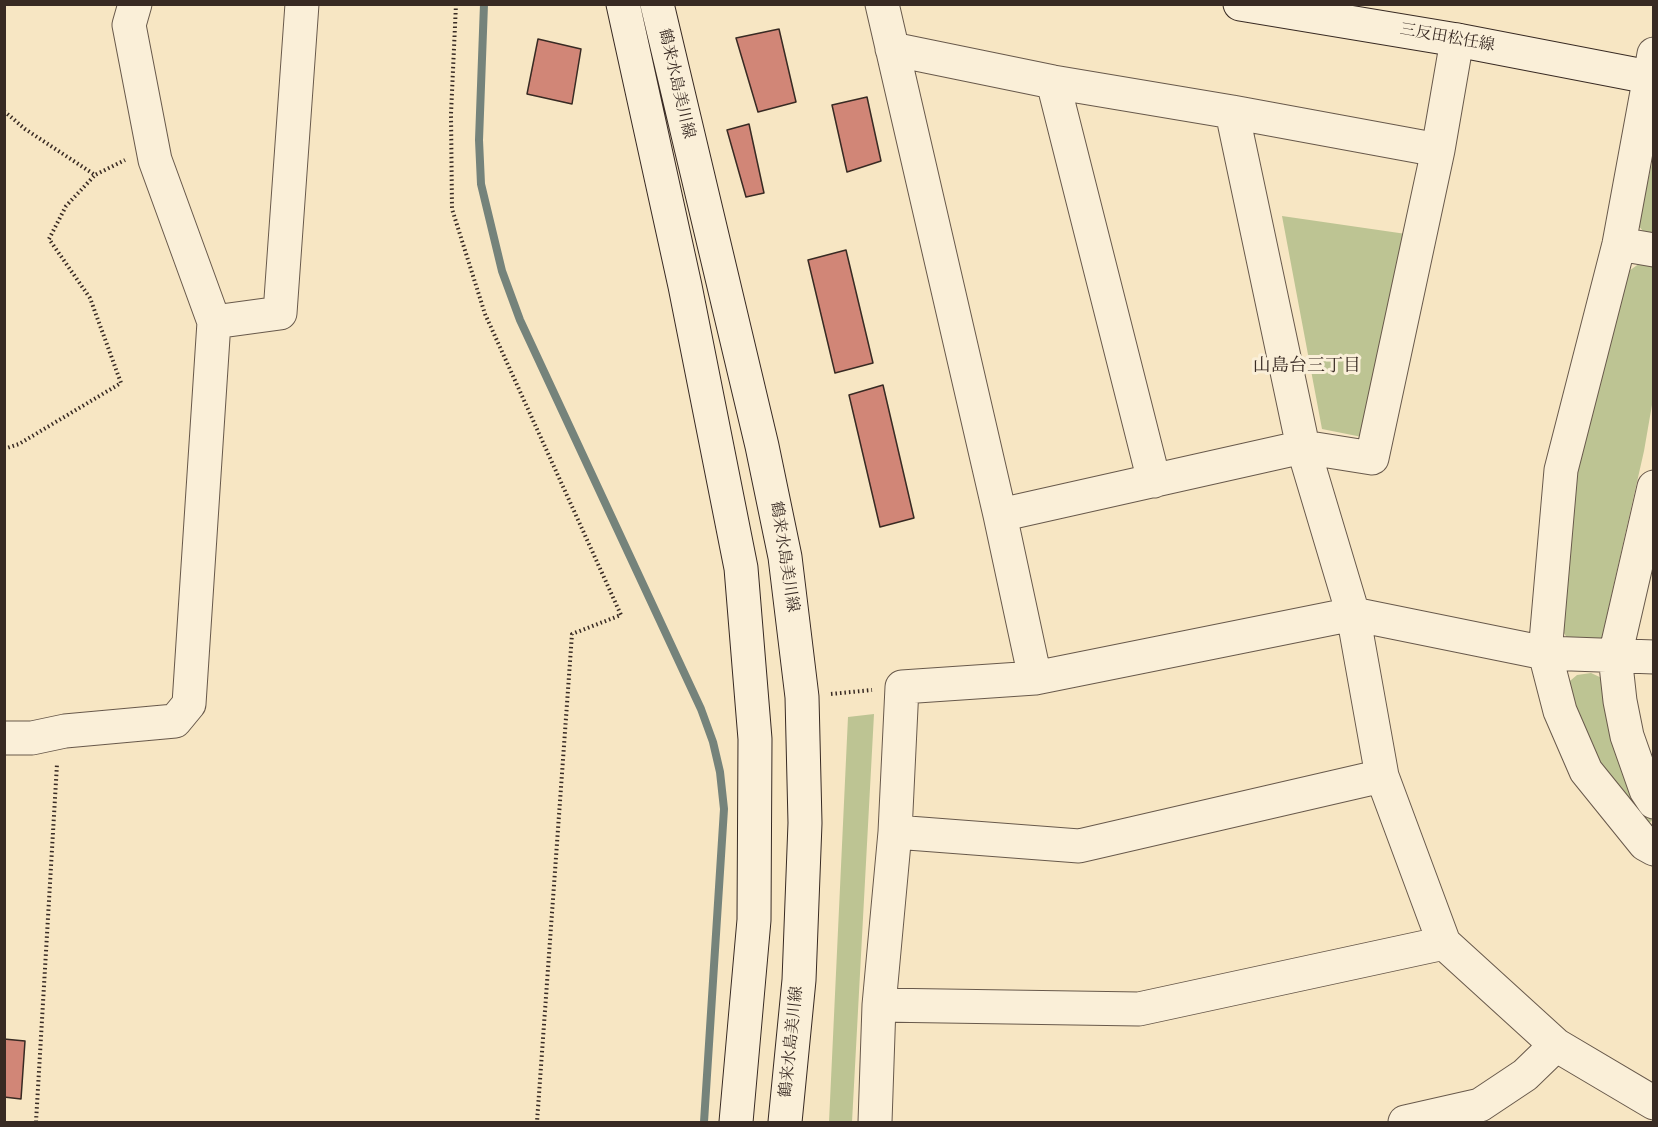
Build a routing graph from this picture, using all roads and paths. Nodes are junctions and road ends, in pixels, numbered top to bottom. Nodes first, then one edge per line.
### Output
1 (135, 4) edge
2 (302, 4) edge
3 (456, 4) edge
4 (623, 4) edge
5 (657, 4) edge
6 (882, 4) edge
7 (1240, 4) edge
8 (1457, 40) junction
9 (892, 50) junction
10 (1652, 70) edge
11 (1053, 82) junction
12 (4, 111) edge
13 (1232, 112) junction
14 (1438, 150) junction
15 (155, 160) junction
16 (95, 175) junction
17 (1619, 244) junction
18 (1653, 250) edge
19 (214, 322) junction
20 (1303, 447) junction
21 (4, 449) edge
22 (1154, 481) junction
23 (1653, 487) edge
24 (1000, 515) junction
25 (1353, 614) junction
26 (1545, 653) junction
27 (1615, 656) junction
28 (1653, 657) edge
29 (1035, 678) junction
30 (902, 687) junction
31 (802, 697) junction
32 (59, 733) junction
33 (4, 738) edge
34 (1382, 776) junction
35 (1653, 802) edge
36 (895, 832) junction
37 (1653, 849) edge
38 (1444, 943) junction
39 (879, 1005) junction
40 (1556, 1045) junction
41 (1653, 1103) edge
42 (36, 1122) edge
43 (537, 1122) edge
44 (736, 1122) edge
45 (784, 1122) edge
46 (875, 1122) edge
47 (1405, 1122) edge

1 - 15 street
2 - 19 street
3 - 43 path
4 - 44 street, 鶴来水島美川線
5 - 31 street, 鶴来水島美川線
6 - 9 street
7 - 8 street, 三反田松任線
8 - 10 street, 三反田松任線
8 - 14 street
9 - 11 street
9 - 24 street
10 - 17 street
11 - 13 street
11 - 22 street
12 - 16 path
13 - 14 street
13 - 20 street
14 - 20 street
15 - 16 path
15 - 19 street
16 - 21 path
17 - 18 street
17 - 26 street
19 - 32 street
20 - 22 street
20 - 25 street
22 - 24 street
23 - 27 street
24 - 29 street
25 - 26 street
25 - 29 street
25 - 34 street
26 - 27 street
26 - 37 street
27 - 28 street
27 - 35 street
29 - 30 street
30 - 31 path
30 - 36 street
31 - 45 street, 鶴来水島美川線
32 - 33 street
32 - 42 path
34 - 36 street
34 - 38 street
36 - 39 street
38 - 39 street
38 - 40 street
39 - 46 street
40 - 41 street
40 - 47 street

